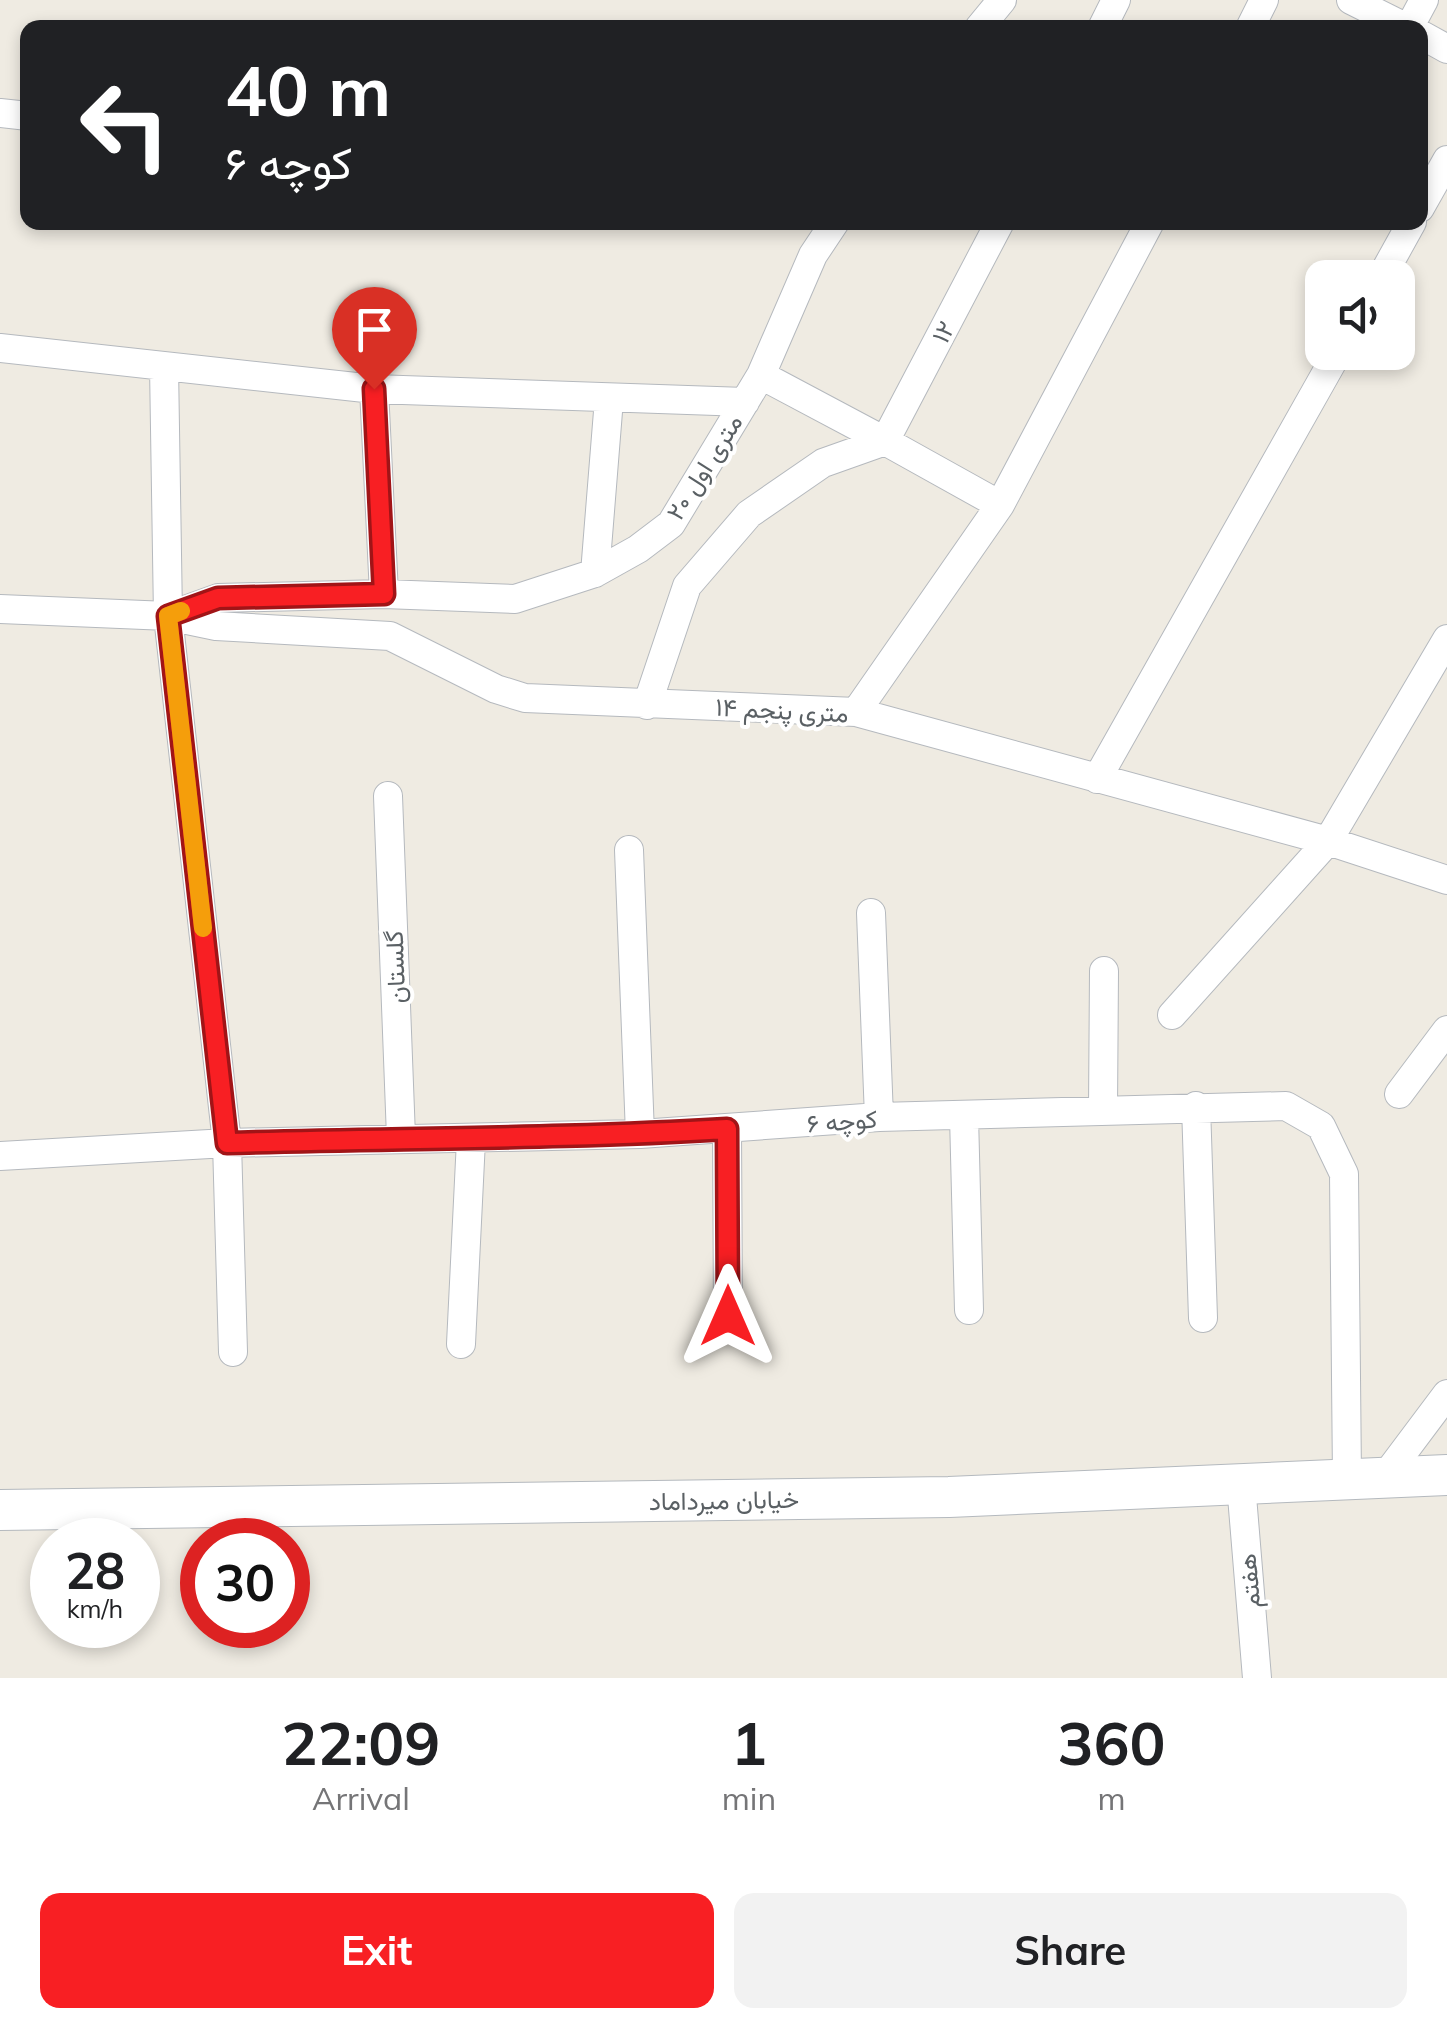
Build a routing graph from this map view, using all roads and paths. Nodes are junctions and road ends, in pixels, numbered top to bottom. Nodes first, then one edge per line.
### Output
1 (1002, 0) edge
2 (1351, 0) edge
3 (986, 20) edge
4 (1392, 20) edge
5 (1447, 160) edge
6 (1428, 194) edge
7 (830, 230) edge
8 (996, 230) edge
9 (1146, 230) edge
10 (1407, 230) edge
11 (1390, 260) edge
12 (0, 348) edge
13 (164, 366) junction
14 (1328, 370) edge
15 (761, 374) junction
16 (374, 389) junction
17 (610, 400) junction
18 (745, 402) junction
19 (885, 441) junction
20 (1000, 504) junction
21 (595, 573) junction
22 (384, 594) junction
23 (0, 609) edge
24 (168, 616) junction
25 (1447, 640) edge
26 (1438, 674) edge
27 (647, 705) junction
28 (856, 712) junction
29 (1098, 779) junction
30 (388, 796) dead end
31 (1328, 841) junction
32 (629, 850) dead end
33 (1447, 880) edge
34 (870, 912) dead end
35 (1104, 970) dead end
36 (1172, 1015) dead end
37 (1447, 1030) edge
38 (1398, 1094) dead end
39 (1196, 1106) junction
40 (1103, 1111) junction
41 (964, 1116) junction
42 (879, 1118) junction
43 (727, 1129) junction
44 (640, 1134) junction
45 (401, 1137) junction
46 (471, 1140) junction
47 (227, 1143) junction
48 (0, 1156) edge
49 (969, 1310) dead end
50 (728, 1316) dead end
51 (1203, 1318) dead end
52 (461, 1344) dead end
53 (234, 1352) dead end
54 (1447, 1394) edge
55 (1447, 1474) edge
56 (1366, 1478) junction
57 (1240, 1484) junction
58 (0, 1510) edge
59 (1257, 1678) edge

1 - 3 street
2 - 4 street
5 - 6 street
7 - 15 street, ۲۰ متری اول
8 - 19 street, ۱۲
9 - 20 street
10 - 11 street
12 - 13 street
13 - 16 street
13 - 24 street
14 - 29 street
15 - 18 street, ۲۰ متری اول
15 - 19 street
16 - 17 street
16 - 22 street
17 - 18 street
17 - 21 street
18 - 21 street, ۲۰ متری اول
19 - 20 street
19 - 27 street
20 - 28 street
21 - 22 street, ۲۰ متری اول
22 - 24 street, ۲۰ متری اول
23 - 24 street, ۲۰ متری اول
24 - 27 street, ۱۴ متری پنجم
24 - 47 street
25 - 26 street
26 - 31 street
27 - 28 street, ۱۴ متری پنجم
28 - 29 street, ۱۴ متری پنجم
29 - 31 street, ۱۴ متری پنجم
30 - 45 street, گلستان
31 - 33 street, ۱۴ متری پنجم
31 - 36 street
32 - 44 street
34 - 42 street
35 - 40 street
37 - 38 street
39 - 40 street, کوچه ۶
39 - 51 street
39 - 56 street, کوچه ۶
40 - 41 street, کوچه ۶
41 - 42 street, کوچه ۶
41 - 49 street
42 - 43 street, کوچه ۶
43 - 44 street, کوچه ۶
43 - 50 street
44 - 46 street, کوچه ۶
45 - 46 street, کوچه ۶
45 - 47 street, کوچه ۶
46 - 52 street
47 - 48 street, کوچه ۶
47 - 53 street
54 - 56 street
55 - 56 main road, خیابان میرداماد
56 - 57 main road, خیابان میرداماد
57 - 58 main road, خیابان میرداماد
57 - 59 street, هفتم

